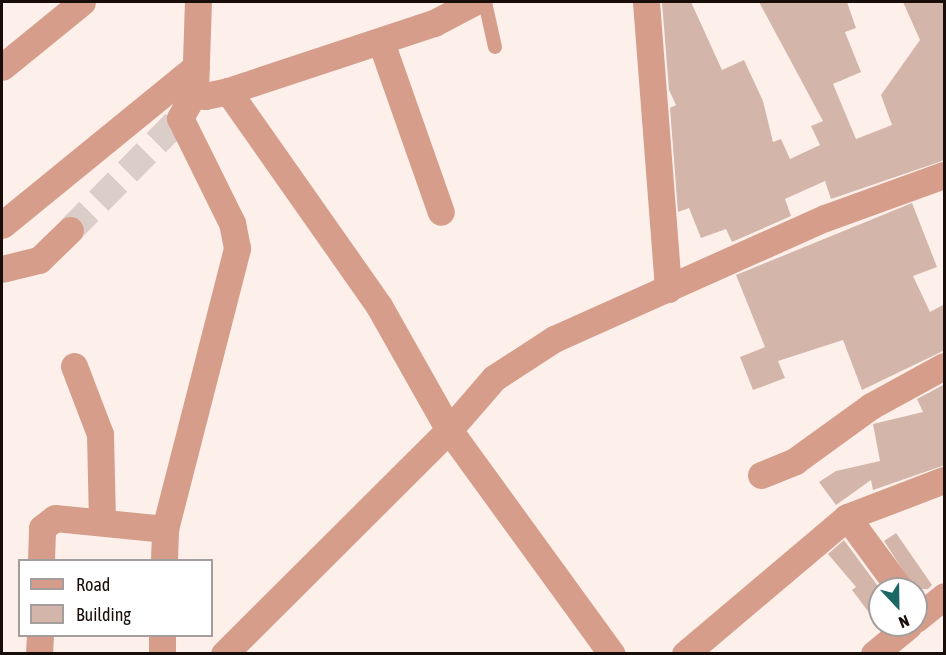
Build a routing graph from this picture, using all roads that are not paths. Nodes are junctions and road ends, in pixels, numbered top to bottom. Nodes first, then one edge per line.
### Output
1 (82, 2) edge
2 (198, 2) edge
3 (474, 2) edge
4 (485, 2) edge
5 (646, 2) edge
6 (381, 42) junction
7 (495, 47) dead end
8 (2, 67) edge
9 (196, 79) junction
10 (228, 91) junction
11 (945, 175) edge
12 (441, 212) dead end
13 (2, 225) edge
14 (70, 231) tunnel mouth
15 (2, 269) edge
16 (668, 289) junction
17 (74, 366) dead end
18 (945, 366) edge
19 (449, 430) junction
20 (761, 475) dead end
21 (945, 480) edge
22 (848, 517) junction
23 (102, 522) junction
24 (165, 529) junction
25 (41, 559) edge
26 (164, 559) edge
27 (891, 577) edge
28 (945, 596) edge
29 (928, 608) edge
30 (40, 637) edge
31 (162, 637) edge
32 (893, 637) edge
33 (39, 654) edge
34 (162, 654) edge
35 (224, 654) edge
36 (612, 654) edge
37 (685, 654) edge
38 (874, 654) edge

1 - 8 street
2 - 9 street
3 - 6 street
4 - 7 lane
5 - 16 street
6 - 10 street
6 - 12 street
9 - 10 street
9 - 13 street
9 - 24 street
10 - 19 street
11 - 16 street
14 - 15 street
16 - 19 street
17 - 23 street
18 - 20 street
19 - 35 street
19 - 36 street
21 - 22 street
22 - 27 street
22 - 37 street
23 - 24 street
23 - 25 street
24 - 26 street
28 - 29 street
30 - 33 street
31 - 34 street
32 - 38 street

